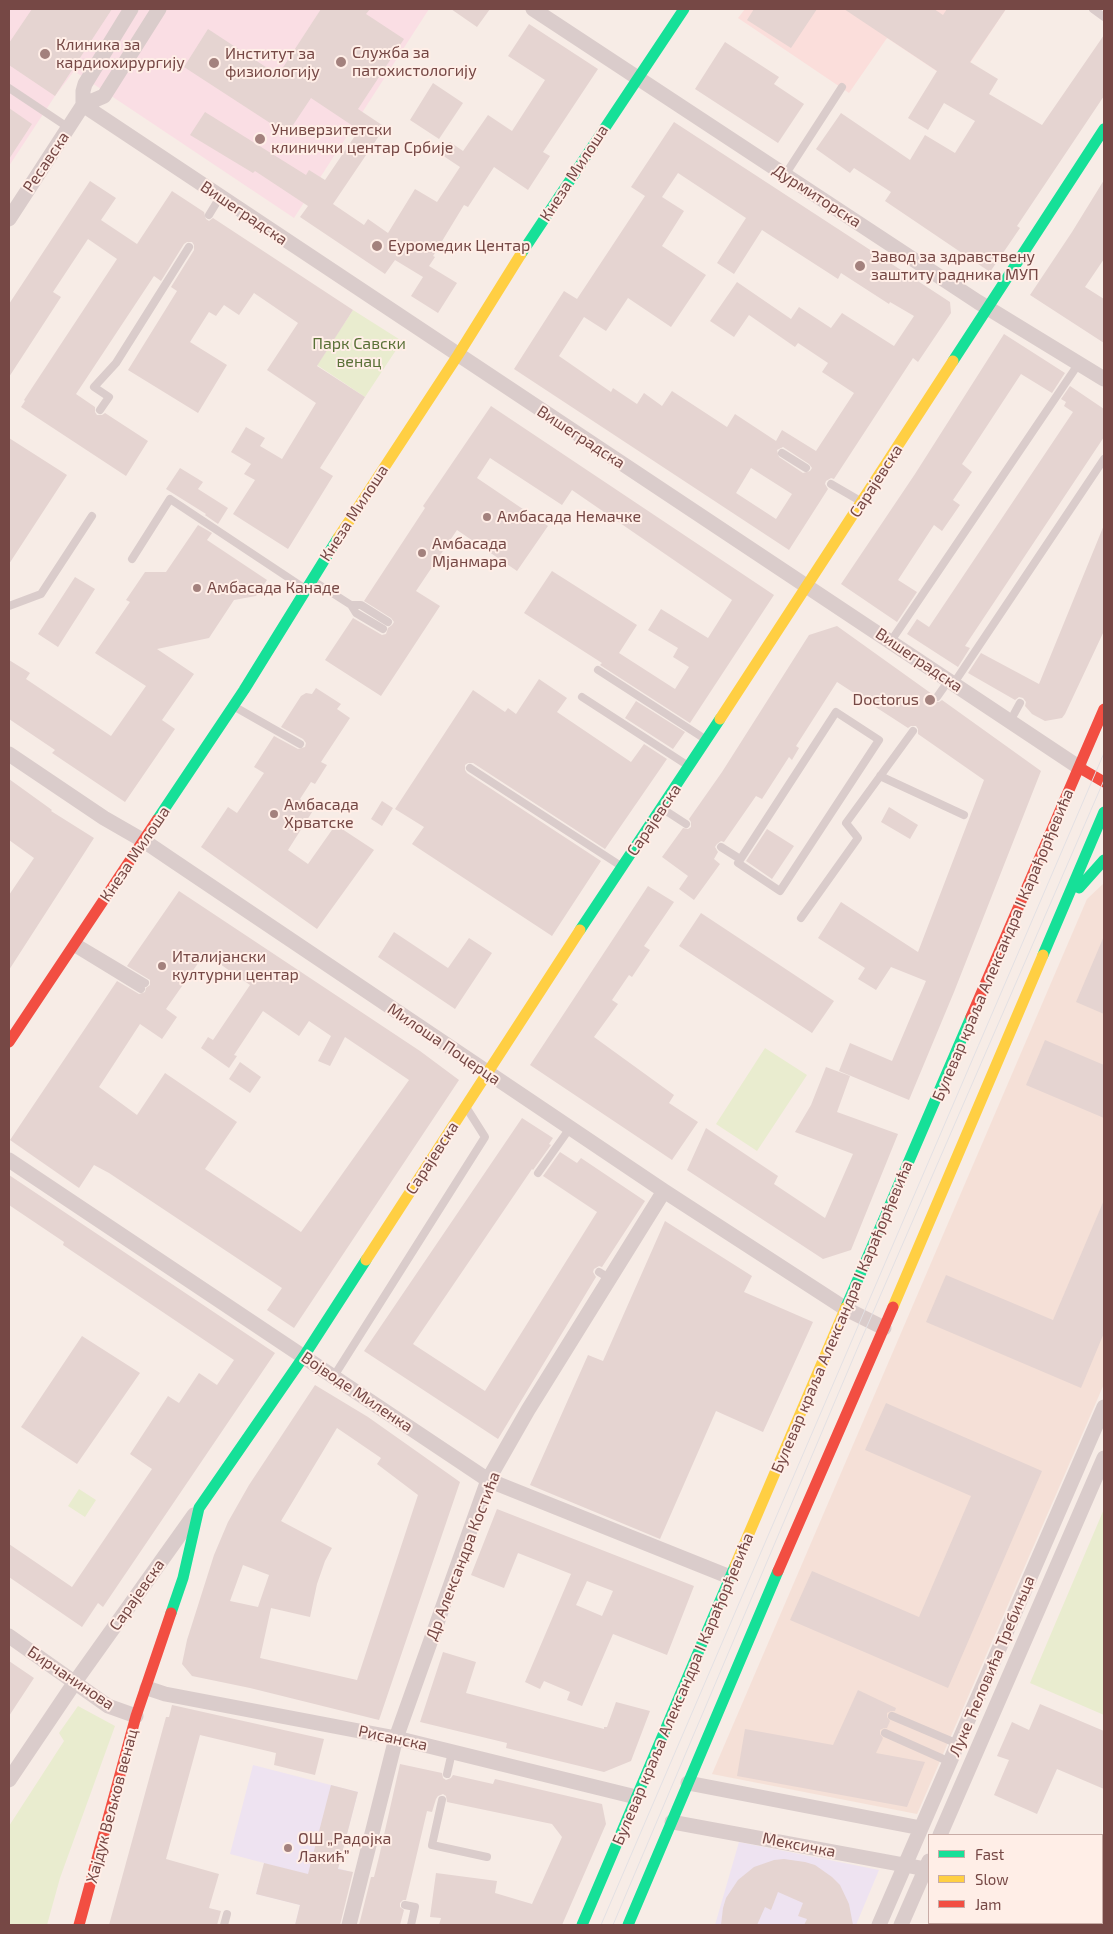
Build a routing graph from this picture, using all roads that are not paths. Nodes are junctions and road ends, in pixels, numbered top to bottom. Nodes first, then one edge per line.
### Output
1 (131, 9) edge
2 (159, 9) edge
3 (533, 9) edge
4 (684, 9) edge
5 (1093, 9) edge
6 (1104, 16) edge
7 (638, 77) junction
8 (842, 87) dead end
9 (9, 88) edge
10 (83, 105) junction
11 (69, 128) junction
12 (1104, 129) edge
13 (785, 175) junction
14 (220, 197) junction
15 (209, 215) dead end
16 (9, 219) edge
17 (189, 247) dead end
18 (988, 308) junction
19 (458, 356) junction
20 (1079, 363) junction
21 (1104, 379) edge
22 (100, 410) dead end
23 (782, 453) dead end
24 (1104, 459) edge
25 (806, 468) dead end
26 (831, 484) dead end
27 (862, 502) junction
28 (92, 516) dead end
29 (132, 560) dead end
30 (309, 584) junction
31 (808, 586) junction
32 (9, 606) edge
33 (386, 626) dead end
34 (891, 641) junction
35 (598, 670) dead end
36 (952, 682) junction
37 (582, 697) dead end
38 (938, 697) dead end
39 (1020, 703) dead end
40 (234, 706) junction
41 (1104, 709) edge
42 (1014, 714) dead end
43 (913, 731) dead end
44 (706, 740) junction
45 (300, 744) dead end
46 (9, 754) edge
47 (1099, 765) dead end
48 (689, 766) junction
49 (470, 768) dead end
50 (1080, 768) junction
51 (880, 776) junction
52 (1104, 782) edge
53 (663, 806) junction
54 (1104, 812) edge
55 (964, 815) dead end
56 (687, 822) dead end
57 (144, 841) junction
58 (722, 845) dead end
59 (742, 857) junction
60 (1104, 860) edge
61 (623, 867) junction
62 (1062, 910) junction
63 (802, 918) dead end
64 (74, 945) junction
65 (143, 986) dead end
66 (9, 1042) edge
67 (486, 1073) junction
68 (465, 1106) junction
69 (570, 1128) junction
70 (9, 1160) edge
71 (538, 1173) dead end
72 (664, 1191) junction
73 (846, 1309) junction
74 (884, 1328) junction
75 (304, 1356) junction
76 (334, 1376) junction
77 (1104, 1407) edge
78 (1104, 1458) edge
79 (488, 1480) junction
80 (199, 1508) junction
81 (730, 1577) junction
82 (9, 1636) edge
83 (75, 1682) junction
84 (147, 1688) junction
85 (136, 1716) junction
86 (892, 1716) dead end
87 (885, 1733) dead end
88 (396, 1738) junction
89 (958, 1744) junction
90 (452, 1752) junction
91 (950, 1762) junction
92 (448, 1774) dead end
93 (9, 1780) edge
94 (688, 1783) junction
95 (636, 1797) junction
96 (442, 1800) dead end
97 (672, 1822) junction
98 (921, 1828) junction
99 (940, 1834) edge
100 (487, 1857) dead end
101 (905, 1865) junction
102 (928, 1865) edge
103 (405, 1905) dead end
104 (226, 1914) dead end
105 (79, 1925) edge
106 (224, 1925) edge
107 (349, 1925) edge
108 (411, 1925) edge
109 (582, 1925) edge
110 (628, 1925) edge
111 (879, 1925) edge
112 (901, 1925) edge

1 - 10 street
2 - 10 street
3 - 7 street, Дурмиторска
4 - 7 main road, Кнеза Милоша
5 - 6 lane
7 - 13 street, Дурмиторска
7 - 19 main road, Кнеза Милоша
8 - 13 lane
9 - 11 lane
10 - 11 street, Ресавска
10 - 14 street, Вишеградска
11 - 16 street, Ресавска
12 - 18 main road, Сарајевска
13 - 18 street, Дурмиторска
14 - 15 lane
14 - 19 street, Вишеградска
17 - 22 lane
18 - 20 street, Дурмиторска
18 - 27 main road, Сарајевска
19 - 30 main road, Кнеза Милоша
19 - 31 street, Вишеградска
20 - 21 street, Дурмиторска
20 - 34 lane
23 - 25 lane
24 - 36 lane
26 - 27 lane
27 - 31 main road, Сарајевска
28 - 32 lane
29 - 30 lane
30 - 33 lane
30 - 40 main road, Кнеза Милоша
31 - 34 street, Вишеградска
31 - 44 main road, Сарајевска
34 - 36 street, Вишеградска
35 - 44 lane
36 - 38 lane
36 - 50 street, Вишеградска
37 - 48 lane
39 - 42 lane
40 - 45 lane
40 - 57 main road, Кнеза Милоша
41 - 50 main road, Булевар краља Александра I Карађорђевића
43 - 51 lane
44 - 48 main road, Сарајевска
46 - 57 street, Милоша Поцерца
47 - 50 main road
48 - 53 main road, Сарајевска
49 - 61 lane
50 - 52 main road
50 - 73 main road, Булевар краља Александра I Карађорђевића
51 - 55 lane
51 - 63 lane
53 - 56 lane
53 - 61 main road, Сарајевска
54 - 62 main road
57 - 64 main road, Кнеза Милоша
57 - 67 street, Милоша Поцерца
58 - 59 lane
59 - 59 lane
60 - 62 main road
61 - 67 main road, Сарајевска
62 - 74 main road
64 - 65 lane
64 - 66 main road, Кнеза Милоша
67 - 68 main road, Сарајевска
67 - 69 street, Милоша Поцерца
68 - 75 main road, Сарајевска
68 - 76 lane
69 - 71 lane
69 - 72 street, Милоша Поцерца
70 - 75 street, Војводе Миленка
72 - 73 street, Милоша Поцерца
72 - 79 street, Др Александра Костића
73 - 74 street, Милоша Поцерца
73 - 81 main road, Булевар краља Александра I Карађорђевића
74 - 94 main road
75 - 76 street, Војводе Миленка
75 - 80 main road, Сарајевска
76 - 79 street, Војводе Миленка
77 - 89 street, Луке Ћеловића Требињца
78 - 99 street, Луке Ћеловића Требињца
79 - 81 street, Војводе Миленка
79 - 88 street, Др Александра Костића
80 - 83 street, Сарајевска
80 - 84 main road, Сарајевска
81 - 95 main road, Булевар краља Александра I Карађорђевића
82 - 83 street, Бирчанинова
83 - 85 street, Бирчанинова
83 - 93 street
84 - 85 main road, Хајдук Вељков венац
84 - 88 street, Рисанска
85 - 105 main road, Хајдук Вељков венац
86 - 89 lane
87 - 91 lane
88 - 90 street, Рисанска
88 - 107 street, Др Александра Костића
89 - 91 street, Луке Ћеловића Требињца
90 - 92 lane
90 - 95 street, Рисанска
91 - 98 street, Луке Ћеловића Требињца
94 - 97 main road
94 - 98 street
95 - 109 main road, Булевар краља Александра I Карађорђевића
96 - 100 lane
97 - 101 street, Мексичка
97 - 110 main road
98 - 101 street, Луке Ћеловића Требињца
101 - 102 street, Мексичка
101 - 111 street, Луке Ћеловића Требињца
102 - 112 street
103 - 108 lane
104 - 106 lane

